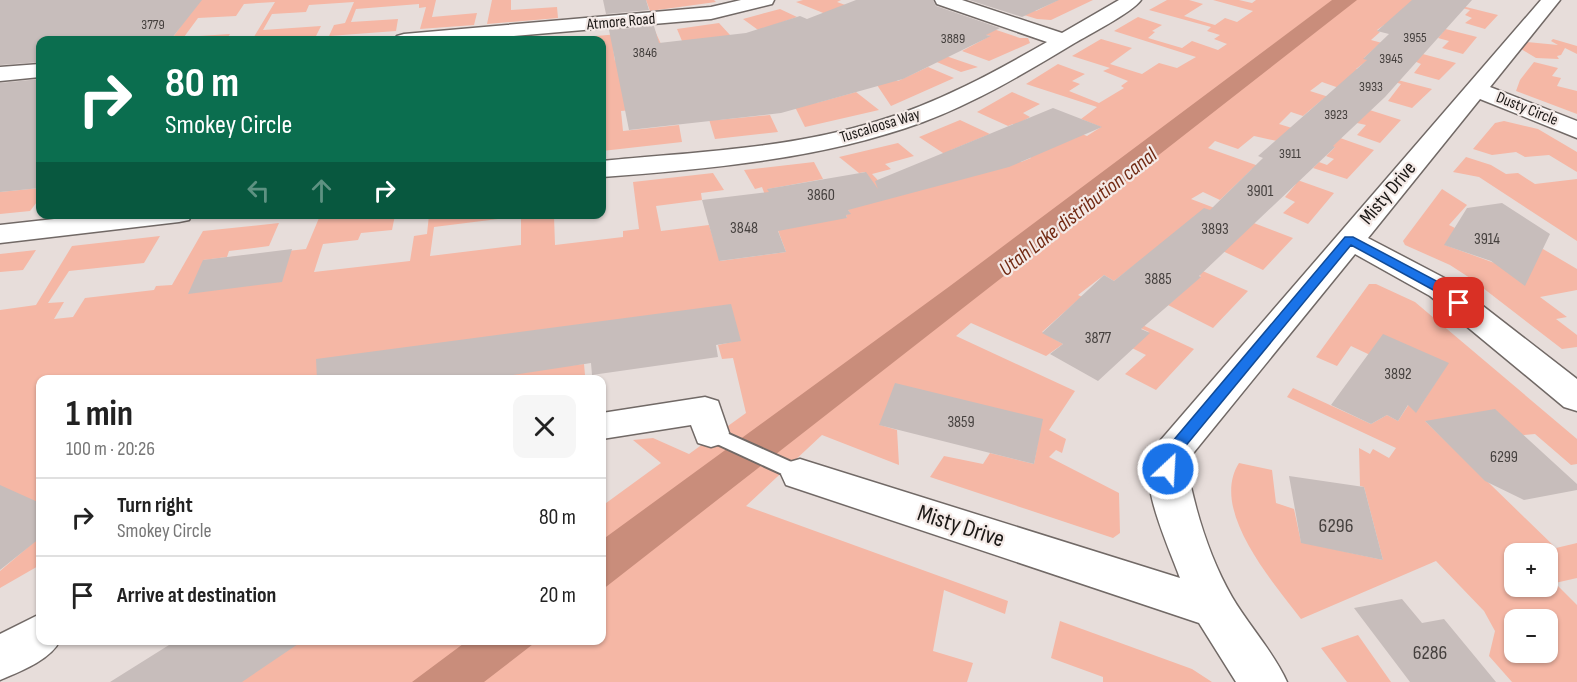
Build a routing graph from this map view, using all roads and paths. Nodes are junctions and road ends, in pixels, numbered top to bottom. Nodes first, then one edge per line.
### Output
1 (765, 0) edge
2 (944, 0) edge
3 (1132, 0) edge
4 (1551, 0) edge
5 (449, 36) edge
6 (1062, 40) junction
7 (36, 71) edge
8 (0, 74) edge
9 (1475, 89) junction
10 (1577, 131) edge
11 (606, 169) edge
12 (134, 219) edge
13 (0, 234) edge
14 (1349, 239) junction
15 (1577, 398) edge
16 (606, 425) edge
17 (711, 433) joint
18 (800, 474) joint
19 (1214, 608) junction
20 (36, 637) edge
21 (0, 658) edge
22 (1263, 682) edge

1 - 5 street, Atmore Road
2 - 6 street
3 - 6 street, Tuscaloosa Way
4 - 9 street, Misty Drive
6 - 11 street, Tuscaloosa Way
7 - 8 street
9 - 10 street, Dusty Circle
9 - 14 street, Misty Drive
12 - 13 street
14 - 15 street
14 - 19 street, Misty Drive
16 - 17 street
17 - 18 lane, Misty Drive
18 - 19 street, Misty Drive
19 - 22 street, Misty Drive
20 - 21 street

